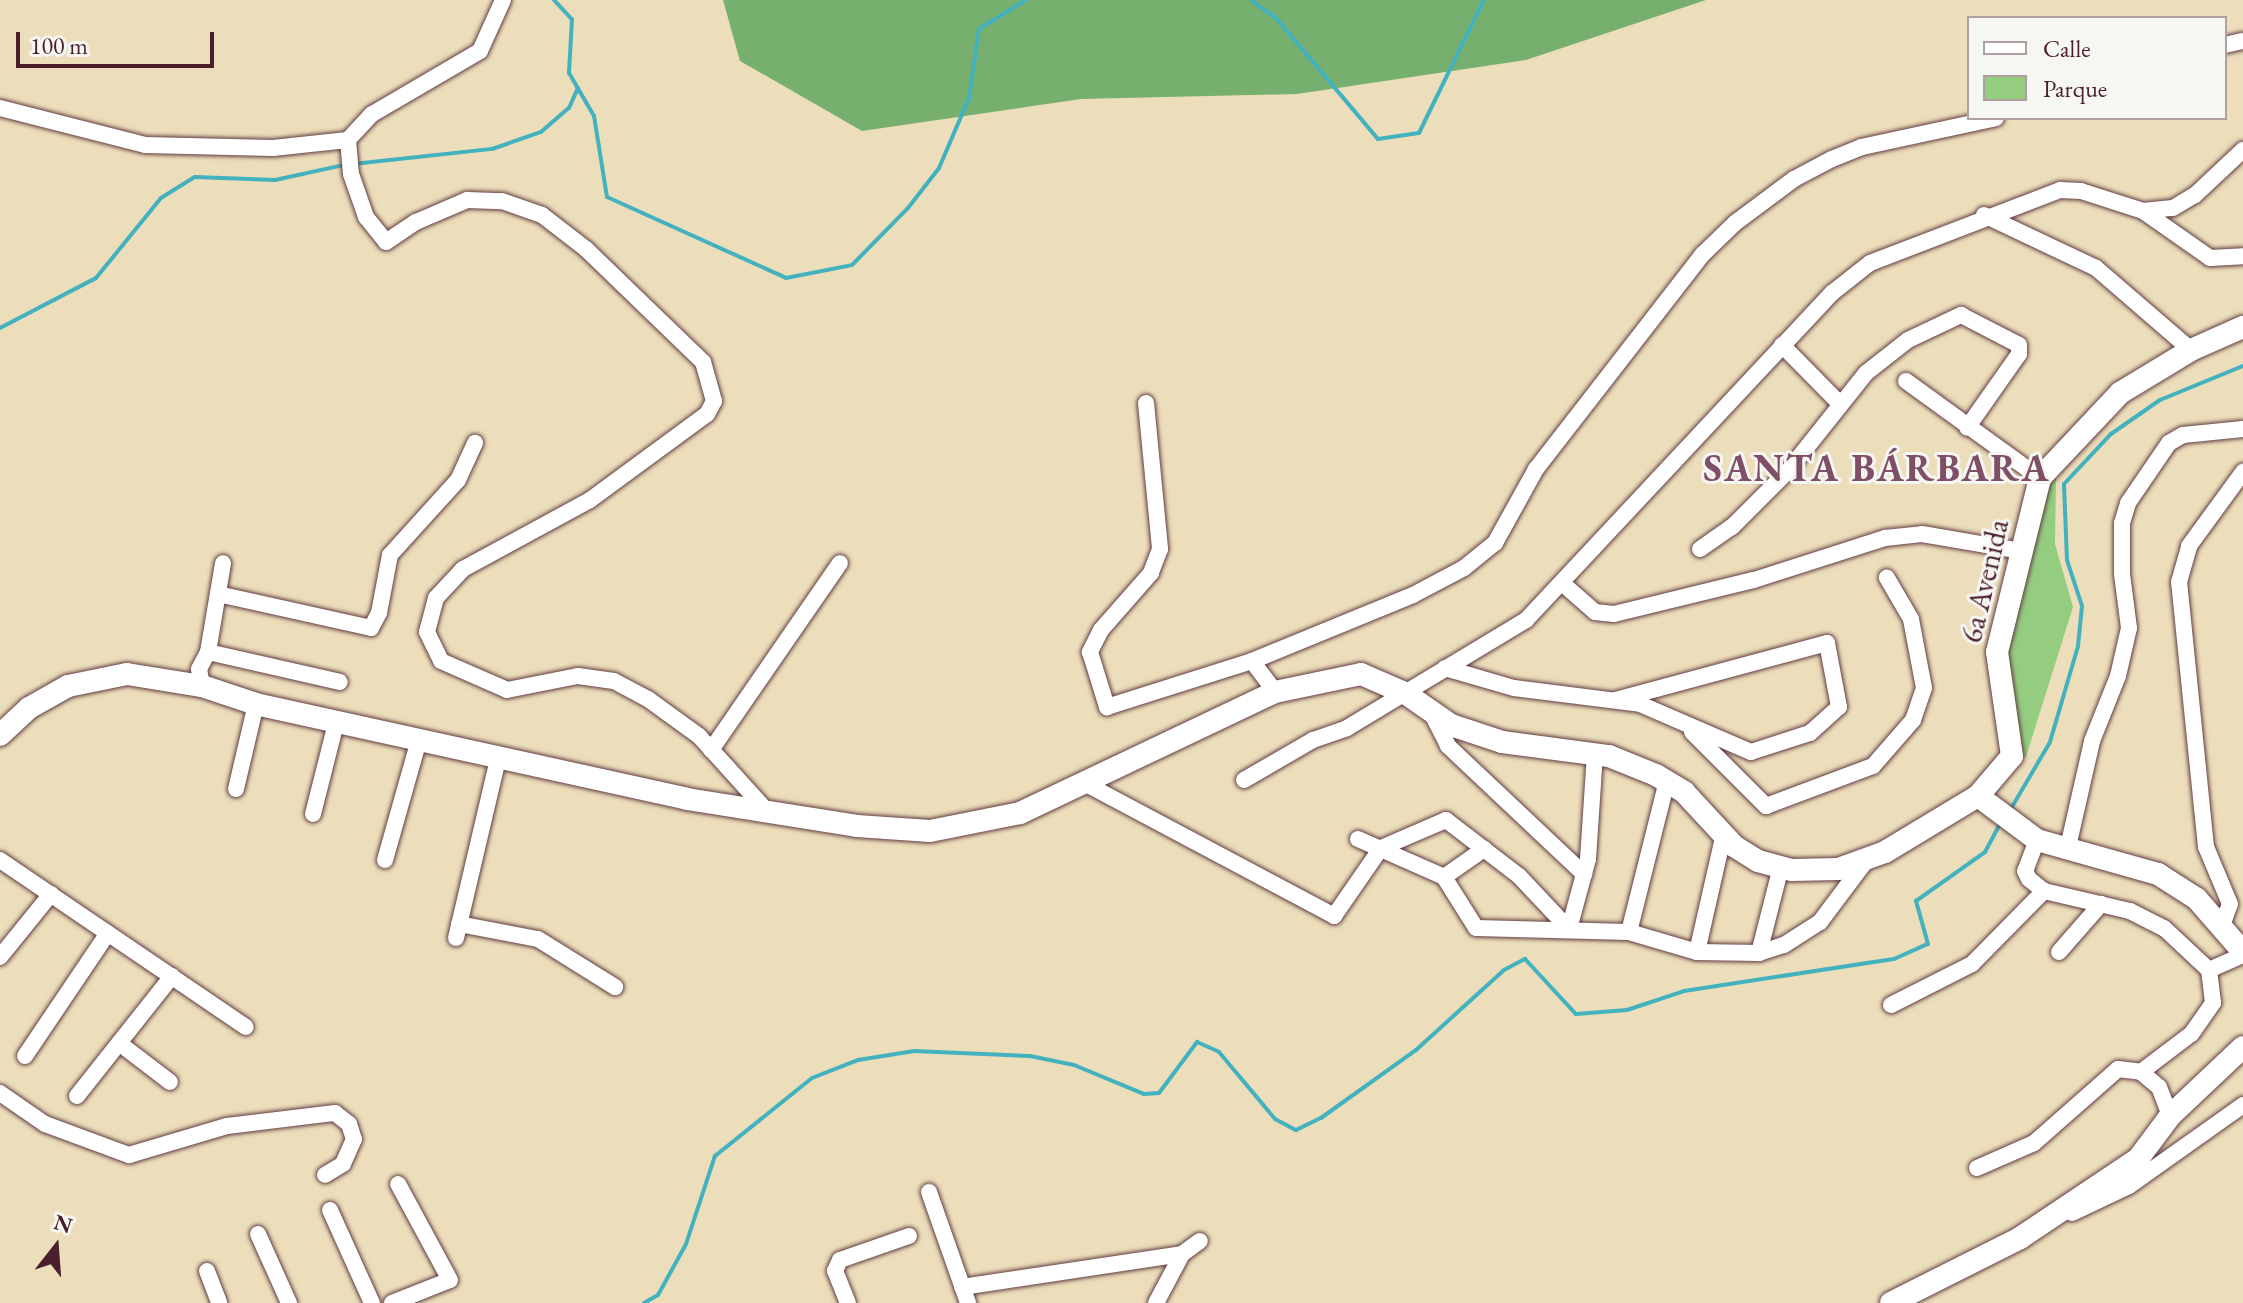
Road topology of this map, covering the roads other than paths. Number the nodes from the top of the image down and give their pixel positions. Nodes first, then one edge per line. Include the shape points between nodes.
1 (503, 0) edge
2 (0, 108) edge
3 (1987, 120) edge
4 (349, 148) junction
5 (2243, 150) edge
6 (2143, 211) junction
7 (1984, 215) junction
8 (2243, 256) edge
9 (2243, 327) edge
10 (1782, 345) junction
11 (2191, 350) junction
12 (1906, 381) dead end
13 (1146, 403) dead end
14 (1839, 403) junction
15 (1967, 428) junction
16 (2243, 429) edge
17 (475, 443) dead end
18 (2243, 472) edge
19 (2040, 478) junction
20 (1700, 549) dead end
21 (2021, 551) junction
22 (223, 563) dead end
23 (840, 563) dead end
24 (1887, 578) dead end
25 (1562, 583) junction
26 (218, 594) junction
27 (208, 652) junction
28 (1252, 661) junction
29 (1445, 668) junction
30 (340, 682) dead end
31 (202, 686) junction
32 (1275, 692) junction
33 (1405, 693) junction
34 (1616, 700) junction
35 (256, 704) junction
36 (1431, 711) junction
37 (1682, 722) junction
38 (336, 723) junction
39 (0, 735) edge
40 (419, 740) junction
41 (711, 750) junction
42 (1595, 754) junction
43 (498, 759) junction
44 (1244, 780) dead end
45 (1667, 781) junction
46 (1088, 785) junction
47 (236, 789) dead end
48 (1982, 800) junction
49 (764, 808) junction
50 (313, 814) dead end
51 (1724, 833) junction
52 (2030, 836) junction
53 (1358, 839) dead end
54 (2068, 847) junction
55 (1381, 848) junction
56 (1484, 849) junction
57 (1868, 858) junction
58 (0, 860) edge
59 (385, 860) dead end
60 (1781, 867) junction
61 (1584, 874) junction
62 (1444, 877) junction
63 (2044, 891) junction
64 (51, 894) junction
65 (2101, 904) junction
66 (2223, 923) junction
67 (1569, 929) junction
68 (1629, 932) junction
69 (108, 933) junction
70 (1697, 952) junction
71 (2059, 952) dead end
72 (1759, 953) junction
73 (2243, 953) edge
74 (0, 957) edge
75 (2209, 970) junction
76 (172, 976) junction
77 (615, 987) dead end
78 (1891, 1005) dead end
79 (246, 1027) dead end
80 (119, 1043) junction
81 (2243, 1047) edge
82 (25, 1056) dead end
83 (2141, 1072) junction
84 (170, 1082) dead end
85 (0, 1093) edge
86 (77, 1096) dead end
87 (2243, 1105) edge
88 (2170, 1116) junction
89 (1977, 1168) dead end
90 (325, 1175) dead end
91 (398, 1184) dead end
92 (929, 1192) dead end
93 (330, 1210) dead end
94 (258, 1234) dead end
95 (909, 1236) dead end
96 (2020, 1238) junction
97 (1200, 1241) dead end
98 (1182, 1254) junction
99 (207, 1271) dead end
100 (965, 1295) edge
101 (219, 1303) edge
102 (289, 1303) edge
103 (372, 1303) edge
104 (392, 1303) edge
105 (848, 1303) edge
106 (1156, 1303) edge
107 (1891, 1303) edge

1 - 4 street via 480,51 372,114
2 - 4 street via 145,145
3 - 28 street via 1862,147 1794,179 1761,203 1702,255 1660,308 1536,469 1495,543 1464,568 1413,595
4 - 41 street via 351,174 366,217 386,242 467,200 502,201 542,215 586,249 703,362 714,401 707,414 590,500 463,569 436,598 427,632 441,661 507,690 578,676 614,681 648,699
5 - 6 street via 2195,195 2173,208
6 - 7 street via 2081,191 2060,190
6 - 8 street via 2210,258
7 - 10 street via 1870,263
7 - 11 street via 2096,268
9 - 11 street, 6a Avenida
10 - 14 street
10 - 25 street
11 - 19 street, 6a Avenida via 2120,393
12 - 15 street
13 - 28 street via 1160,549 1151,573 1101,630 1090,652 1107,707
14 - 15 street via 1885,356 1961,315 2019,345 2019,354
14 - 20 street via 1761,499
15 - 19 street
16 - 54 street via 2183,435 2169,443 2128,503 2122,523 2122,574 2129,628 2118,676 2092,741
17 - 26 street via 458,480 390,555 371,628
18 - 66 street via 2189,546 2179,582 2206,847 2230,904
19 - 21 street, 6a Avenida
21 - 25 street via 1922,534 1885,538 1754,580 1614,614 1595,612
21 - 48 street, 6a Avenida via 1996,661 2014,747
22 - 26 street
23 - 41 street
24 - 37 street via 1911,619 1924,688 1913,720 1873,766 1766,806
25 - 29 street via 1526,620
26 - 27 street
27 - 30 street
27 - 31 street via 199,669
28 - 32 street
29 - 33 street
29 - 34 street via 1514,688
31 - 35 street
31 - 39 street via 127,674 68,686 29,708
32 - 33 street via 1361,674
32 - 46 street
33 - 36 street
33 - 44 street
34 - 37 street
34 - 37 street via 1827,643 1838,713 1810,733 1751,752
35 - 38 street
35 - 47 street
36 - 42 street via 1451,725 1502,742
36 - 61 street via 1448,746
38 - 40 street
38 - 50 street
40 - 43 street
40 - 59 street
41 - 49 street
42 - 45 street
42 - 61 street via 1595,805
43 - 49 street via 687,799
43 - 77 street via 458,931 538,939
45 - 51 street
45 - 68 street
46 - 49 street via 1020,813 930,831 857,826
46 - 55 street via 1334,916
48 - 52 street
48 - 57 street
51 - 60 street via 1758,861
51 - 70 street
52 - 54 street
52 - 63 street via 2026,876
53 - 55 street
54 - 66 street via 2158,874
55 - 56 street via 1446,820
55 - 62 street
56 - 62 street
56 - 67 street via 1519,876
57 - 60 street via 1838,869
57 - 72 street via 1820,922 1784,945
58 - 64 street
60 - 72 street
61 - 67 street
62 - 67 street via 1476,928
63 - 65 street
63 - 78 street via 1972,964
64 - 69 street
64 - 74 street
65 - 71 street
65 - 75 street via 2164,928
66 - 73 street
67 - 68 street
68 - 70 street
69 - 76 street
69 - 82 street
70 - 72 street
73 - 75 street
75 - 83 street via 2213,1003 2191,1034
76 - 79 street
76 - 80 street
80 - 84 street
80 - 86 street
81 - 88 street
83 - 88 street via 2159,1087
83 - 89 street via 2118,1069 2034,1143
85 - 90 street via 45,1124 129,1155 227,1126 335,1113 349,1124 354,1139 343,1164
87 - 96 street via 2129,1186
88 - 96 street via 2138,1159
91 - 104 street via 450,1280
92 - 100 street
93 - 103 street
94 - 102 street
95 - 105 street via 840,1260 835,1271
96 - 107 street
97 - 98 street
98 - 100 street
98 - 106 street
99 - 101 street

